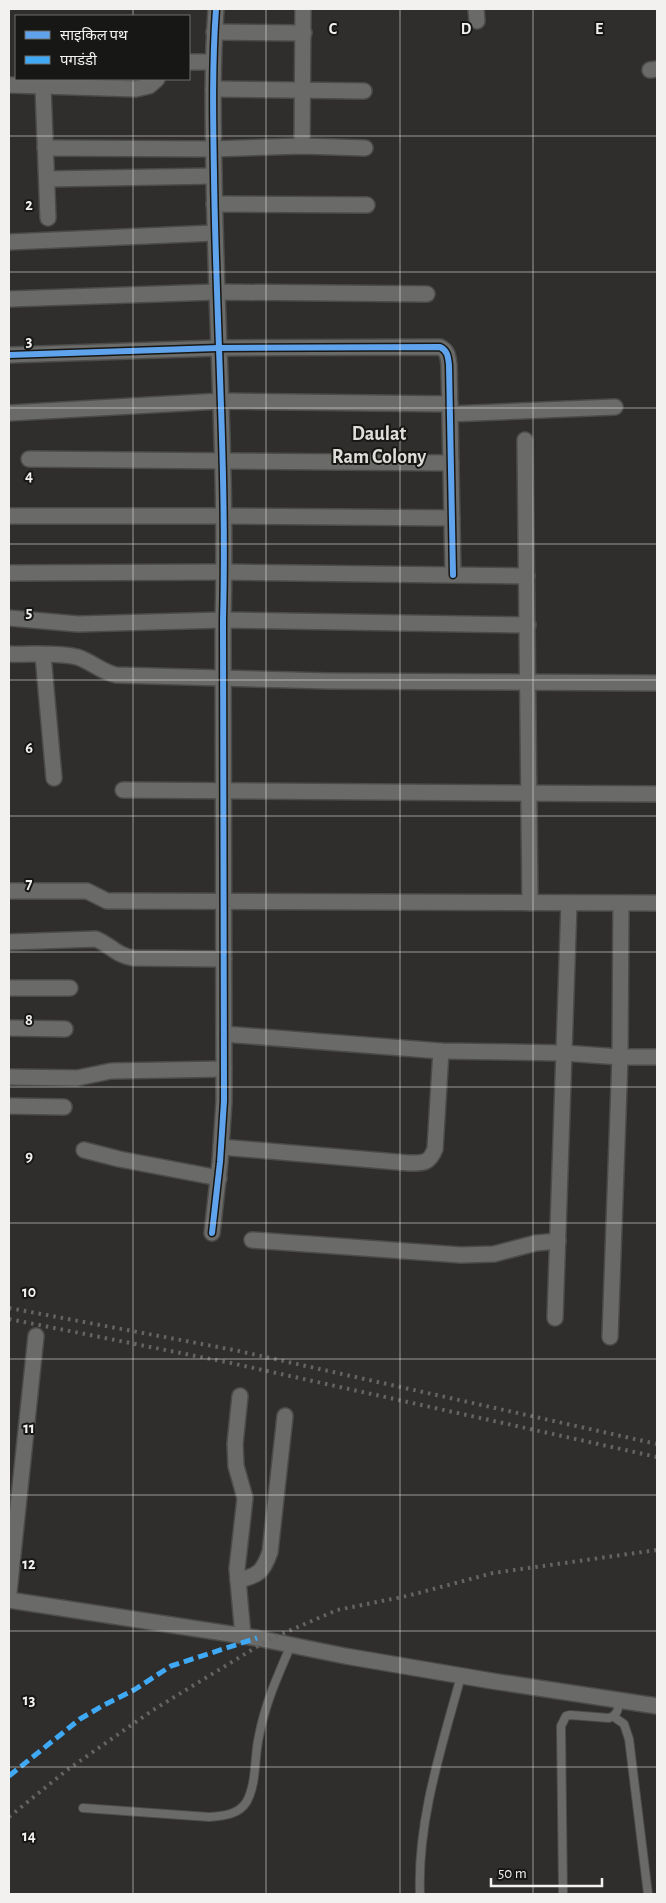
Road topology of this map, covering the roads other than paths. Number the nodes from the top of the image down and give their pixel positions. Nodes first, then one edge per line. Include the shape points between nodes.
1 (216, 9) edge
2 (303, 9) edge
3 (214, 32) junction
4 (304, 33) junction
5 (190, 62) edge
6 (212, 62) junction
7 (156, 80) edge
8 (9, 85) edge
9 (43, 87) junction
10 (213, 88) junction
11 (303, 90) junction
12 (364, 91) dead end
13 (302, 146) junction
14 (45, 148) junction
15 (365, 148) dead end
16 (213, 149) junction
17 (214, 176) junction
18 (47, 178) junction
19 (214, 204) junction
20 (367, 205) dead end
21 (48, 218) dead end
22 (214, 233) junction
23 (9, 242) edge
24 (216, 292) junction
25 (427, 294) dead end
26 (9, 299) edge
27 (218, 348) junction
28 (9, 356) edge
29 (221, 401) junction
30 (615, 408) dead end
31 (450, 409) junction
32 (9, 413) edge
33 (525, 440) dead end
34 (29, 459) dead end
35 (221, 461) junction
36 (451, 463) junction
37 (9, 516) edge
38 (223, 516) junction
39 (452, 518) junction
40 (224, 572) junction
41 (9, 573) edge
42 (454, 575) junction
43 (527, 576) junction
44 (9, 618) edge
45 (223, 620) junction
46 (528, 624) junction
47 (9, 654) edge
48 (43, 655) junction
49 (223, 678) junction
50 (529, 682) junction
51 (657, 683) edge
52 (54, 778) dead end
53 (123, 790) dead end
54 (223, 790) junction
55 (530, 793) junction
56 (657, 794) edge
57 (9, 891) edge
58 (224, 902) junction
59 (530, 903) junction
60 (570, 903) junction
61 (621, 903) junction
62 (657, 903) edge
63 (9, 942) edge
64 (224, 959) junction
65 (9, 988) edge
66 (70, 988) dead end
67 (9, 1028) edge
68 (64, 1029) dead end
69 (224, 1034) junction
70 (441, 1052) junction
71 (564, 1053) junction
72 (620, 1057) junction
73 (657, 1057) edge
74 (224, 1069) junction
75 (9, 1078) edge
76 (9, 1106) edge
77 (64, 1107) dead end
78 (221, 1147) junction
79 (84, 1150) dead end
80 (219, 1178) junction
81 (212, 1232) dead end
82 (252, 1240) dead end
83 (558, 1240) junction
84 (555, 1318) dead end
85 (36, 1336) dead end
86 (610, 1337) dead end
87 (240, 1396) dead end
88 (285, 1416) dead end
89 (238, 1580) junction
90 (9, 1592) edge
91 (9, 1600) edge
92 (243, 1636) junction
93 (291, 1645) junction
94 (461, 1676) junction
95 (619, 1701) junction
96 (657, 1706) edge
97 (614, 1717) junction
98 (83, 1808) dead end
99 (420, 1894) edge
100 (563, 1894) edge
101 (648, 1894) edge

1 - 3 street
2 - 4 street
3 - 4 street
3 - 6 street
4 - 11 street
5 - 6 street
6 - 10 street
7 - 9 street via 149,86 136,88
8 - 9 street
9 - 14 street
10 - 11 street
10 - 16 street
11 - 12 street
11 - 13 street
13 - 15 street
13 - 16 street
14 - 16 street
14 - 18 street
16 - 17 street
17 - 18 street
17 - 19 street
18 - 21 street
19 - 20 street
19 - 22 street
22 - 23 street
22 - 24 street
24 - 25 street
24 - 26 street
24 - 27 street
27 - 28 street
27 - 29 street
27 - 31 street via 440,347 448,355
29 - 31 street
29 - 32 street
29 - 35 street
30 - 31 street
31 - 36 street
33 - 43 street
34 - 35 street
35 - 36 street
35 - 38 street
36 - 39 street
37 - 38 street
38 - 39 street
38 - 40 street
39 - 42 street
40 - 41 street
40 - 42 street
40 - 45 street
42 - 43 street
43 - 46 street
44 - 45 street via 78,624
45 - 46 street
45 - 49 street
46 - 50 street
47 - 48 street
48 - 49 street via 79,658 99,670 116,675
48 - 52 street
49 - 50 street
49 - 54 street
50 - 51 street
50 - 55 street
53 - 54 street
54 - 55 street
54 - 58 street
55 - 56 street
55 - 59 street
57 - 58 street via 87,891 118,902
58 - 59 street
58 - 64 street
59 - 60 street
60 - 61 street
60 - 71 street
61 - 62 street
61 - 72 street
63 - 64 street via 96,939 121,955 133,958
64 - 69 street
65 - 66 street
67 - 68 street
69 - 70 street
69 - 74 street
70 - 71 street
70 - 78 street via 435,1149 432,1158 424,1163
71 - 72 street
71 - 83 street
72 - 73 street
72 - 86 street
74 - 75 street via 111,1071 76,1078
74 - 78 street
76 - 77 street
78 - 80 street
79 - 80 street
80 - 81 street
82 - 83 street via 461,1255 494,1254
83 - 84 street
85 - 90 street
87 - 89 street via 235,1454 245,1498
88 - 89 street via 270,1552 262,1571
89 - 92 street
91 - 92 street
92 - 93 street
93 - 94 street
93 - 98 lane via 267,1704 258,1737 252,1787 246,1802 237,1811 227,1816 209,1817
94 - 95 street
94 - 99 lane via 432,1788 422,1845
95 - 96 street
95 - 97 lane
97 - 100 lane via 570,1715 560,1726
97 - 101 lane via 624,1724 629,1739

